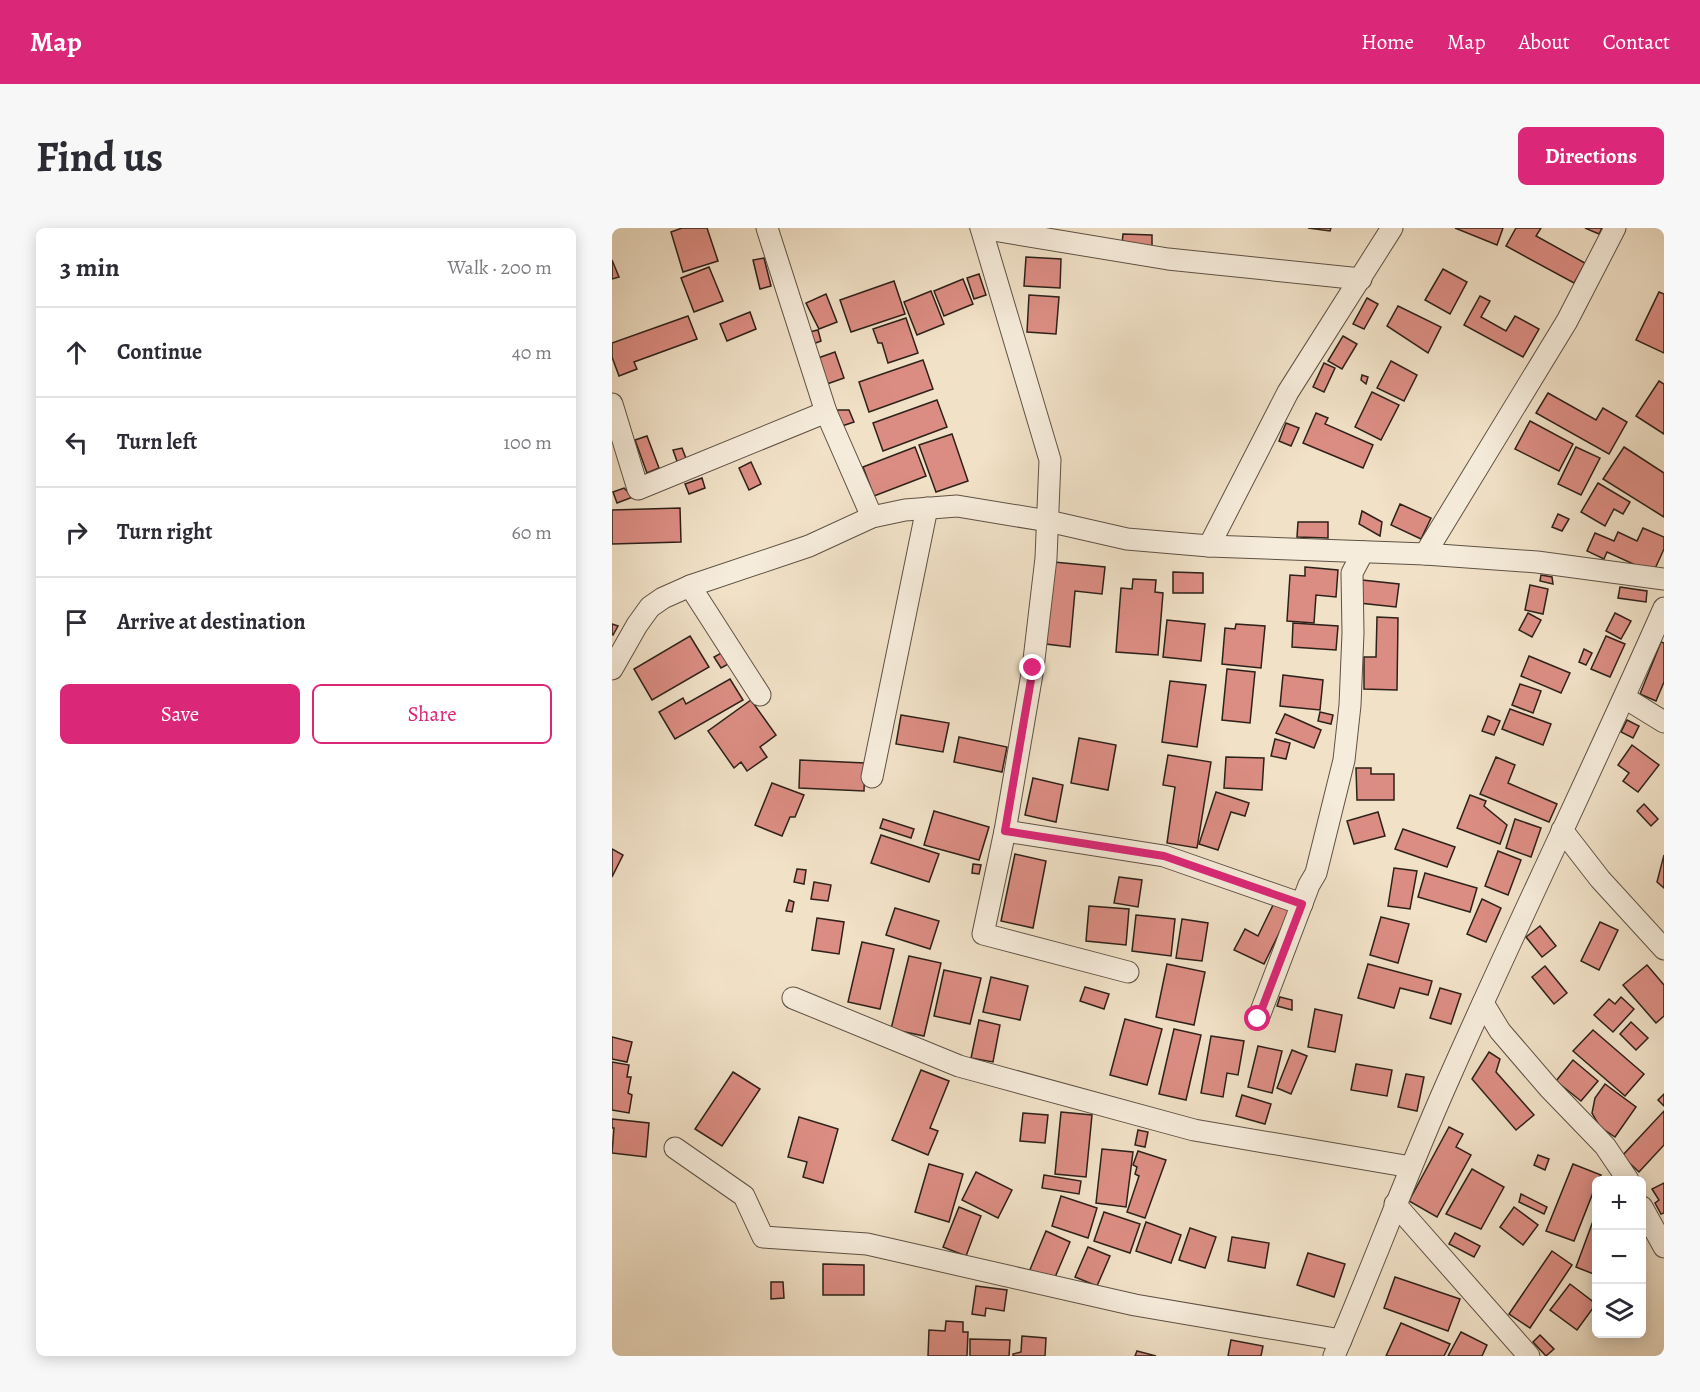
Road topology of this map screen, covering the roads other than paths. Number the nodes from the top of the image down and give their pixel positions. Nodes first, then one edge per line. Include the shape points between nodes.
1 (767, 228) edge
2 (981, 228) edge
3 (1392, 228) edge
4 (1615, 228) edge
5 (1361, 279) junction
6 (612, 404) edge
7 (826, 412) junction
8 (927, 508) junction
9 (873, 517) junction
10 (1048, 521) junction
11 (1209, 546) junction
12 (1340, 552) junction
13 (1363, 552) junction
14 (1425, 554) junction
15 (1352, 573) junction
16 (1664, 579) edge
17 (690, 586) junction
18 (1664, 608) edge
19 (612, 669) edge
20 (760, 695) dead end
21 (1625, 698) junction
22 (1664, 723) edge
23 (873, 777) dead end
24 (1562, 830) junction
25 (1005, 831) junction
26 (1302, 904) junction
27 (1664, 950) edge
28 (1128, 972) dead end
29 (793, 998) dead end
30 (1483, 1003) junction
31 (1258, 1019) dead end
32 (675, 1148) dead end
33 (1411, 1167) junction
34 (1625, 1176) edge
35 (1395, 1204) junction
36 (1646, 1216) edge
37 (1664, 1248) edge
38 (1338, 1348) edge
39 (1529, 1356) edge

1 - 7 street
2 - 5 street via 1168,259
2 - 10 street via 1050,459
3 - 5 street
4 - 14 street via 1568,321
5 - 11 street via 1288,392
6 - 7 street via 638,489
7 - 9 street
8 - 9 street
8 - 10 street via 957,506
8 - 23 street
9 - 17 street via 809,546
10 - 11 street via 1127,539
10 - 25 street via 1033,668
11 - 12 street
12 - 13 street
12 - 15 street
13 - 14 street
13 - 15 street
14 - 16 street via 1537,562
15 - 26 street via 1350,705 1344,760 1316,873
17 - 19 street via 650,607
17 - 20 street
18 - 21 street
21 - 22 street
21 - 24 street
24 - 27 street
24 - 30 street
25 - 26 street via 1164,856
25 - 28 street via 983,934
26 - 31 street
29 - 33 street via 959,1066 1194,1130
30 - 33 street
30 - 34 street via 1500,1031 1605,1146
32 - 38 street via 744,1196 763,1237 867,1244
33 - 35 street
35 - 38 street
35 - 39 street
36 - 37 street

